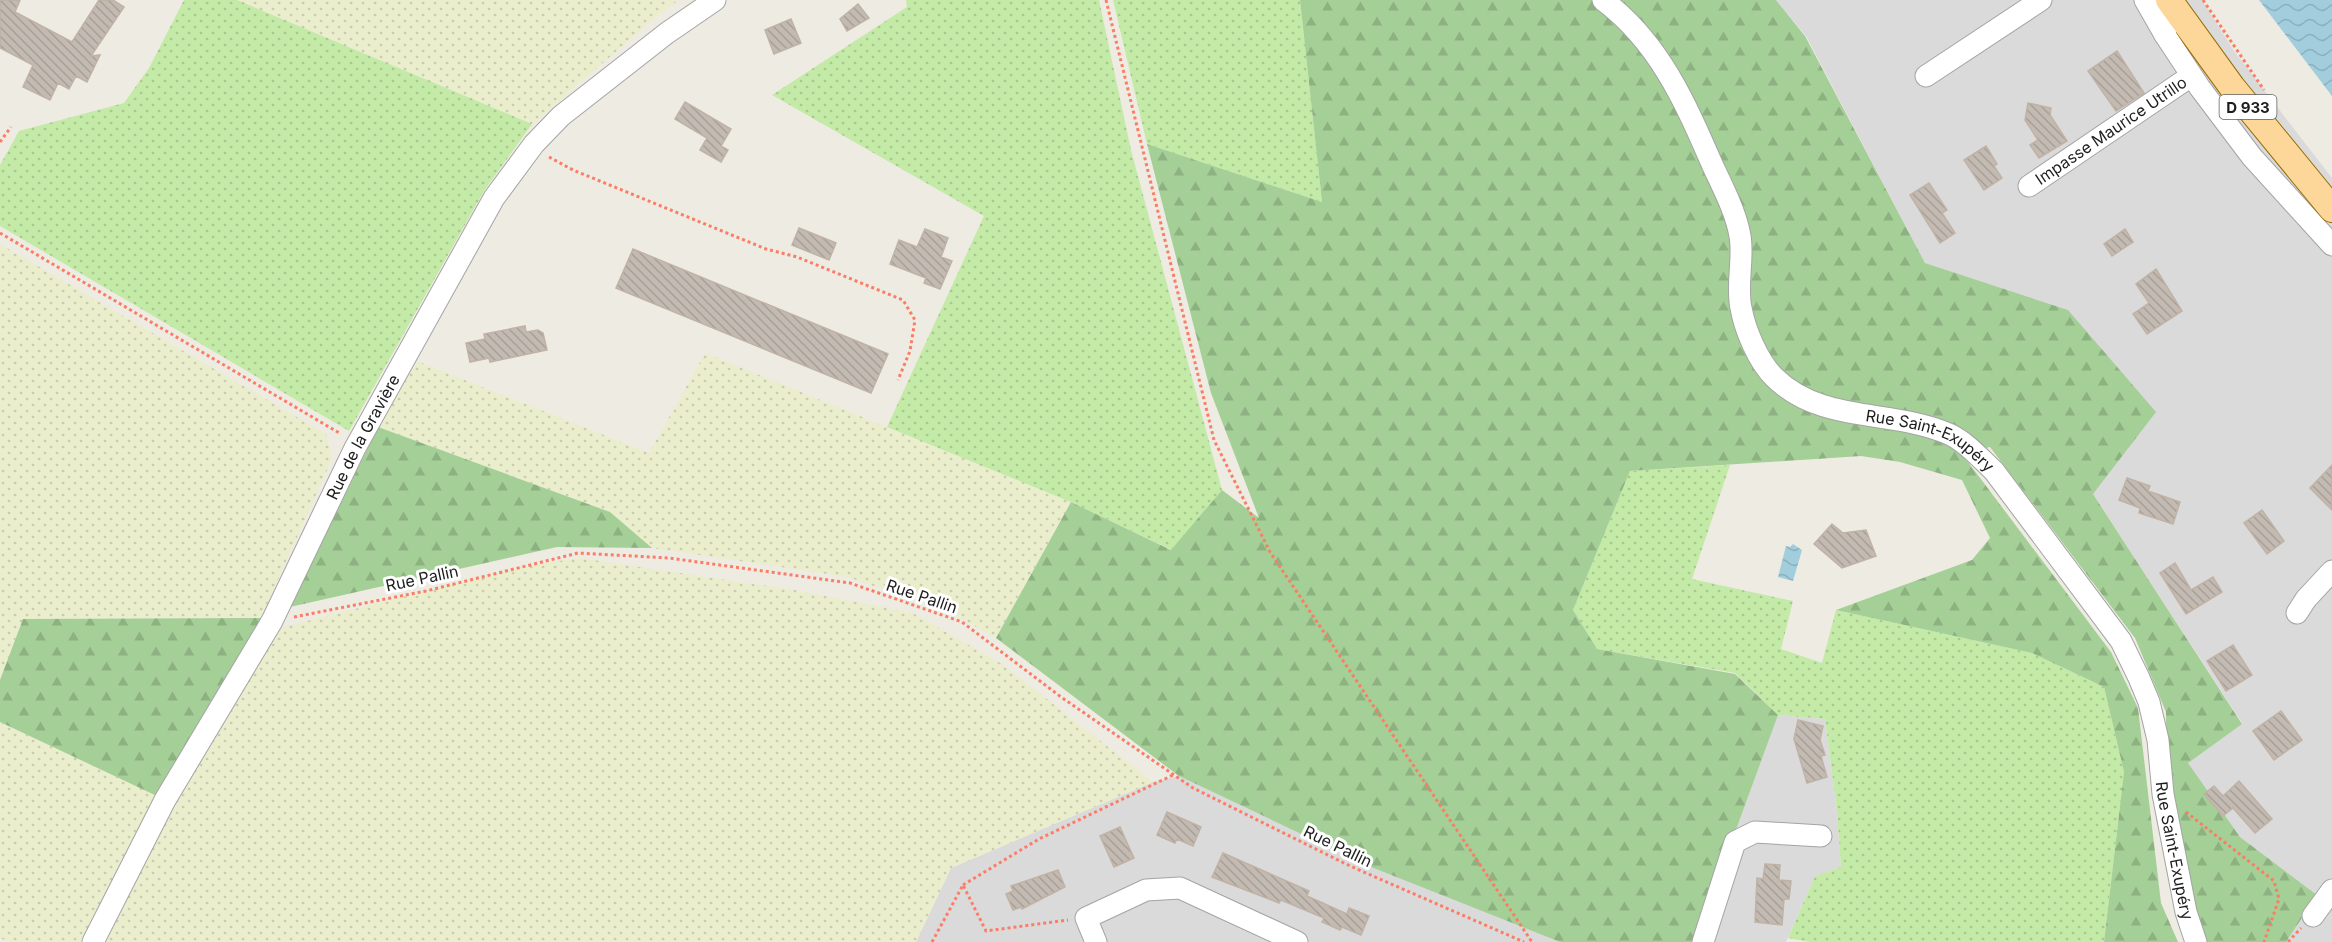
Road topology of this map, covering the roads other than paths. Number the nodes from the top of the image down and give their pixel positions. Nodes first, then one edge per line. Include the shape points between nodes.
1 (715, 0) edge
2 (1603, 0) edge
3 (2041, 0) edge
4 (2145, 0) edge
5 (2170, 1) edge
6 (2165, 35) junction
7 (1926, 76) dead end
8 (2192, 76) junction
9 (2029, 186) dead end
10 (2332, 209) edge
11 (2332, 245) edge
12 (2332, 571) edge
13 (2297, 613) dead end
14 (1821, 836) dead end
15 (2332, 890) edge
16 (2313, 916) dead end
17 (93, 942) edge
18 (1096, 942) edge
19 (1297, 942) edge
20 (1703, 942) edge
21 (2196, 942) edge

1 - 17 street, Rue de la Gravière via 561,116 534,144 494,198 355,448 272,621 165,800
2 - 21 street, Rue Saint-Exupéry via 1641,33 1679,90 1726,194 1740,236 1740,308 1759,357 1774,377 1800,397 1826,407 1915,424 1949,434 1969,448 1994,471 2121,641 2149,702 2186,912
3 - 7 street
4 - 6 street
5 - 6 street
5 - 10 main road, D 933 via 2232,87
6 - 8 street
8 - 9 street, Impasse Maurice Utrillo
8 - 11 street via 2252,157
12 - 13 street
14 - 20 street via 1755,832 1735,842
15 - 16 street
18 - 19 street via 1086,918 1146,890 1180,888

